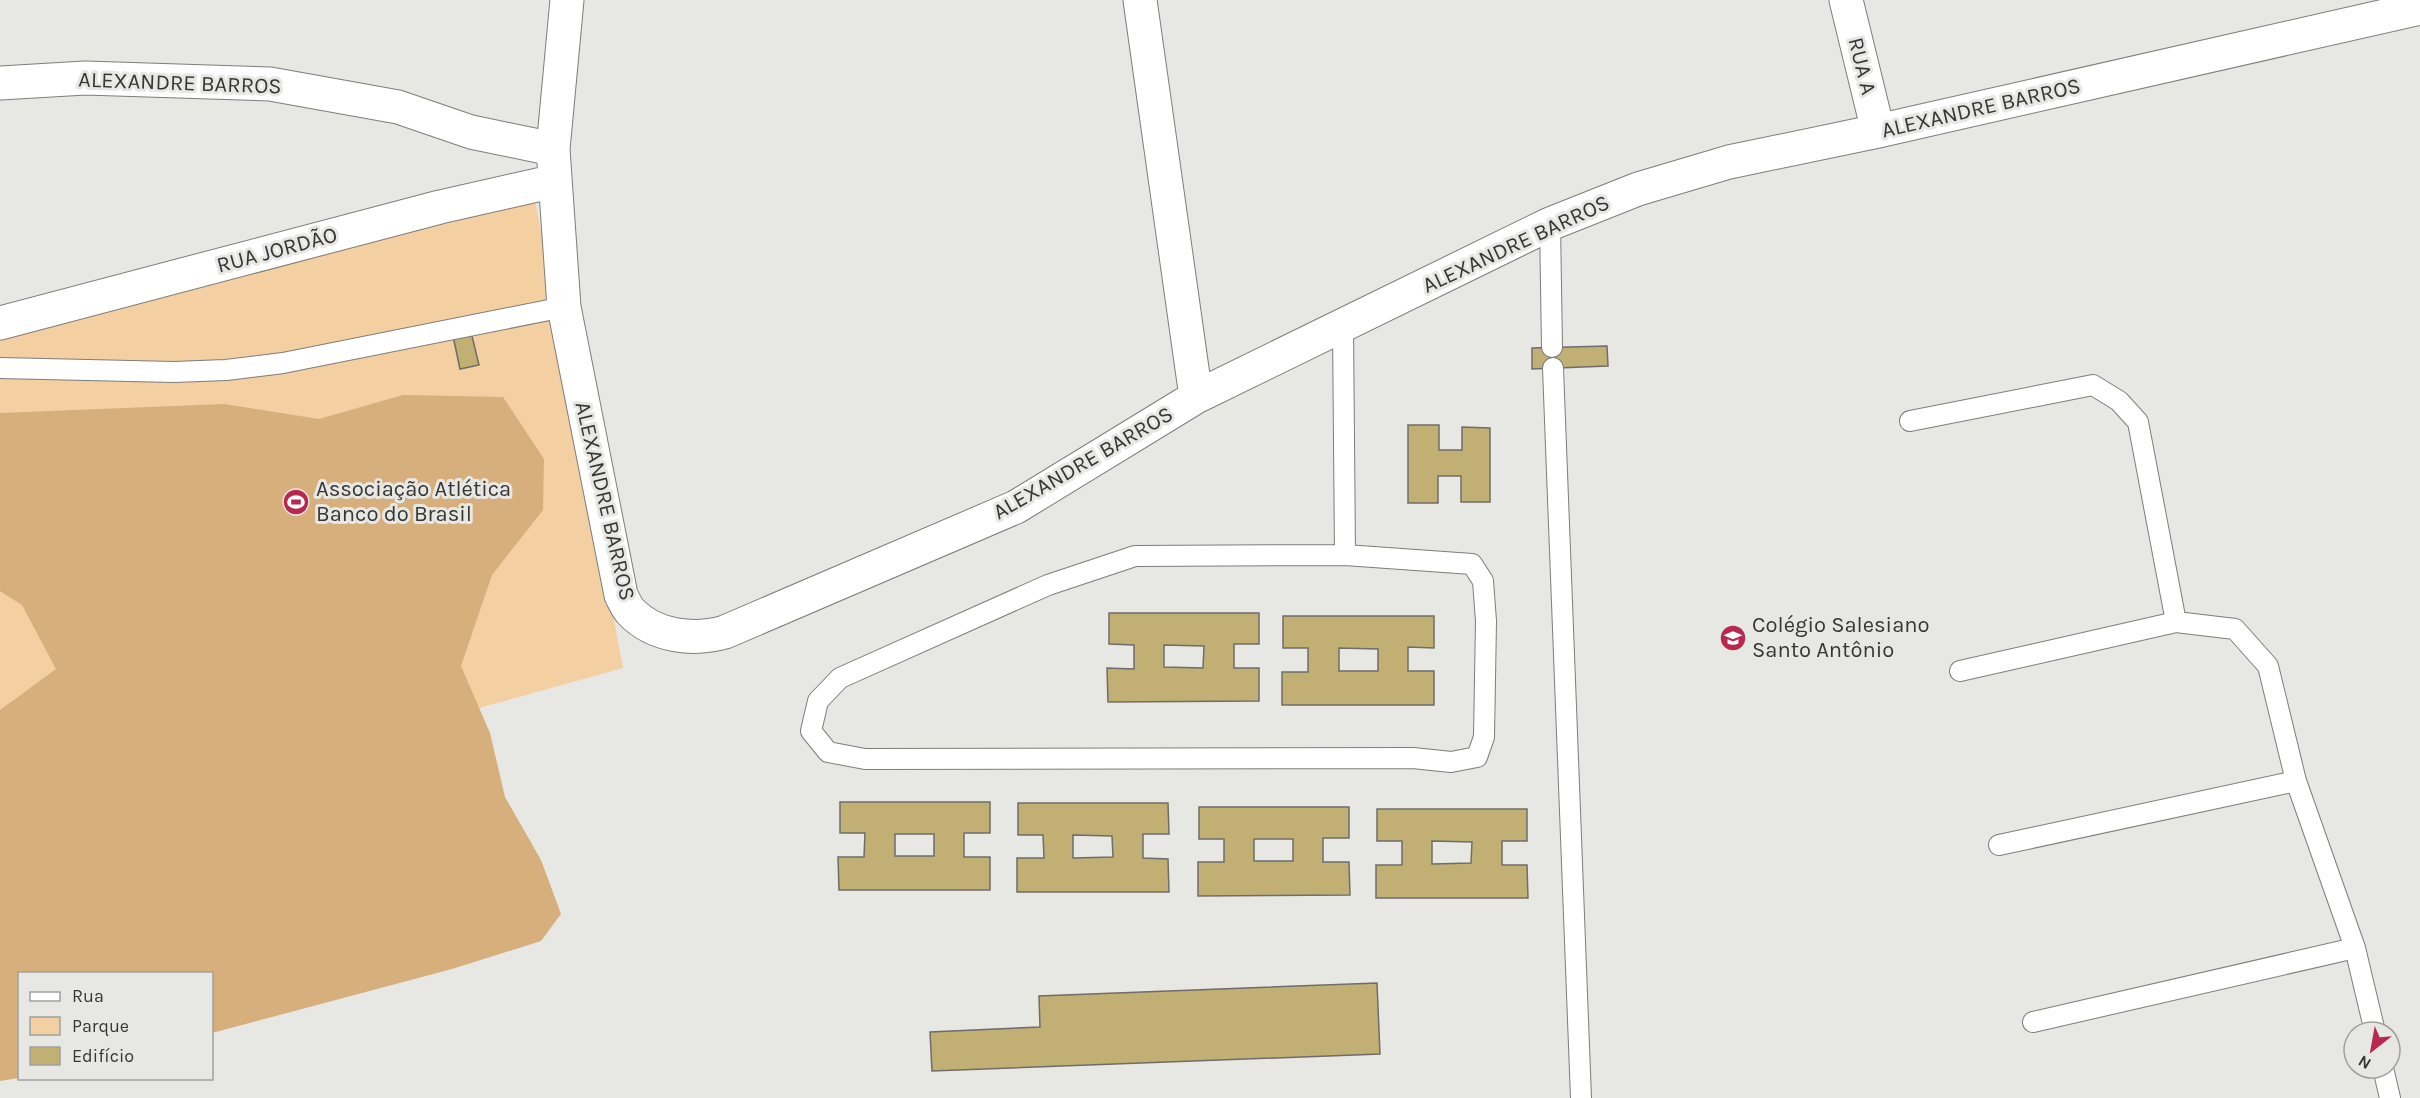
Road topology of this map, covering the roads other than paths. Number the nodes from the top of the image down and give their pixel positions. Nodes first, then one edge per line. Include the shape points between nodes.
1 (567, 0) edge
2 (1140, 0) edge
3 (1846, 0) edge
4 (2420, 8) edge
5 (0, 83) edge
6 (1878, 131) junction
7 (553, 148) junction
8 (555, 181) junction
9 (1550, 224) junction
10 (564, 307) junction
11 (0, 323) edge
12 (1343, 327) junction
13 (1552, 347) dead end
14 (0, 368) edge
15 (1553, 368) dead end
16 (1196, 397) junction
17 (1910, 421) dead end
18 (1344, 555) junction
19 (2176, 622) junction
20 (1960, 671) dead end
21 (2296, 781) junction
22 (1999, 845) dead end
23 (2355, 948) junction
24 (2372, 1020) edge
25 (2033, 1022) dead end
26 (2386, 1080) edge
27 (1581, 1098) edge
28 (2390, 1098) edge

1 - 7 street
2 - 16 street
3 - 6 street, RUA A
4 - 6 street, ALEXANDRE BARROS
5 - 7 street, ALEXANDRE BARROS via 85,78 270,84 398,107 471,132
6 - 9 street, ALEXANDRE BARROS via 1729,162 1638,189
7 - 8 street, ALEXANDRE BARROS
8 - 10 street, ALEXANDRE BARROS
8 - 11 street, RUA JORDÃO via 440,207
9 - 12 street, ALEXANDRE BARROS
9 - 13 lane
10 - 14 lane via 283,363 238,368 174,372
10 - 16 street, ALEXANDRE BARROS via 621,596 630,611 646,623 689,637 725,632 1016,507
12 - 16 street, ALEXANDRE BARROS
12 - 18 lane
15 - 27 lane
17 - 19 lane via 2093,385 2119,401 2138,422
18 - 18 lane via 1136,556 1114,563 1048,585 840,678 819,701 811,731 828,752 866,759 1413,758 1450,762 1477,757 1484,737 1486,621 1483,581 1472,564
19 - 20 lane
19 - 21 lane via 2235,628 2268,666
21 - 22 lane
21 - 23 lane
23 - 24 lane
23 - 25 lane
26 - 28 lane

